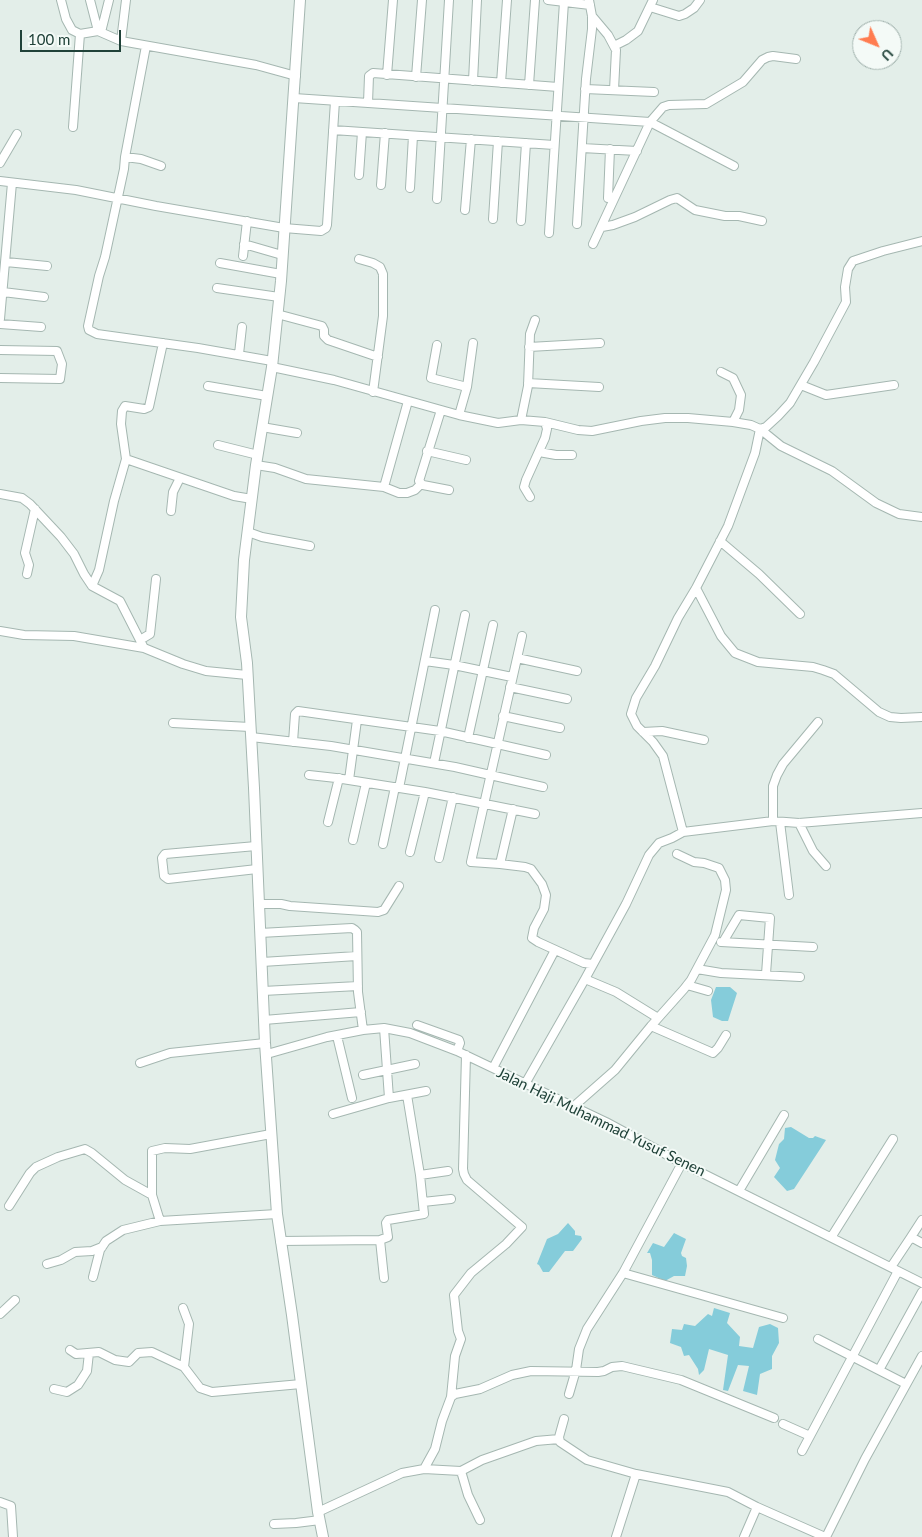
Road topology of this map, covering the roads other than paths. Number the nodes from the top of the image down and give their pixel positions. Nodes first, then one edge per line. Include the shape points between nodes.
1 (61, 0) edge
2 (90, 0) edge
3 (109, 0) edge
4 (126, 0) edge
5 (300, 0) edge
6 (393, 0) edge
7 (422, 0) edge
8 (449, 0) edge
9 (477, 0) edge
10 (507, 0) edge
11 (534, 0) edge
12 (548, 0) edge
13 (700, 0) edge
14 (564, 2) junction
15 (589, 2) edge
16 (652, 4) edge
17 (592, 16) junction
18 (99, 32) junction
19 (80, 34) junction
20 (121, 41) junction
21 (146, 46) junction
22 (614, 46) junction
23 (796, 59) dead end
24 (387, 75) junction
25 (296, 76) junction
26 (416, 77) junction
27 (445, 79) junction
28 (474, 81) junction
29 (501, 83) junction
30 (529, 85) junction
31 (558, 87) junction
32 (585, 89) junction
33 (614, 90) junction
34 (654, 92) dead end
35 (294, 98) junction
36 (335, 101) junction
37 (368, 103) junction
38 (443, 108) junction
39 (556, 117) junction
40 (584, 118) junction
41 (650, 122) junction
42 (73, 127) dead end
43 (333, 130) junction
44 (362, 132) junction
45 (385, 133) junction
46 (17, 134) dead end
47 (413, 136) junction
48 (441, 138) junction
49 (471, 139) junction
50 (498, 142) junction
51 (526, 143) junction
52 (554, 145) junction
53 (582, 148) junction
54 (610, 149) junction
55 (636, 151) junction
56 (125, 157) junction
57 (0, 162) edge
58 (160, 166) dead end
59 (734, 166) dead end
60 (359, 175) dead end
61 (0, 181) edge
62 (12, 183) junction
63 (382, 184) dead end
64 (410, 188) dead end
65 (608, 198) dead end
66 (117, 199) junction
67 (437, 199) dead end
68 (465, 210) dead end
69 (493, 219) dead end
70 (247, 221) junction
71 (521, 221) dead end
72 (762, 221) dead end
73 (577, 224) dead end
74 (602, 227) junction
75 (284, 228) junction
76 (549, 233) dead end
77 (922, 241) edge
78 (244, 244) junction
79 (593, 244) dead end
80 (282, 255) junction
81 (242, 256) dead end
82 (4, 257) edge
83 (359, 259) dead end
84 (220, 263) dead end
85 (47, 266) dead end
86 (282, 274) junction
87 (218, 288) dead end
88 (3, 292) junction
89 (44, 297) dead end
90 (279, 297) junction
91 (277, 314) junction
92 (0, 319) edge
93 (535, 320) dead end
94 (0, 324) edge
95 (42, 327) dead end
96 (242, 327) dead end
97 (473, 342) dead end
98 (163, 343) junction
99 (600, 343) dead end
100 (437, 345) dead end
101 (529, 347) junction
102 (0, 350) edge
103 (239, 354) junction
104 (378, 358) junction
105 (272, 364) junction
106 (720, 372) dead end
107 (0, 378) edge
108 (528, 383) junction
109 (800, 385) junction
110 (894, 385) dead end
111 (208, 386) dead end
112 (467, 388) junction
113 (599, 388) dead end
114 (374, 392) junction
115 (267, 396) junction
116 (408, 402) junction
117 (441, 410) junction
118 (459, 416) junction
119 (521, 420) junction
120 (545, 422) junction
121 (733, 422) junction
122 (262, 427) junction
123 (760, 429) junction
124 (297, 433) dead end
125 (218, 445) dead end
126 (427, 451) junction
127 (539, 452) junction
128 (572, 455) dead end
129 (126, 459) junction
130 (257, 460) junction
131 (466, 460) dead end
132 (180, 478) junction
133 (421, 484) junction
134 (384, 487) junction
135 (448, 490) dead end
136 (0, 494) edge
137 (530, 497) dead end
138 (252, 499) junction
139 (36, 509) junction
140 (171, 510) dead end
141 (922, 517) edge
142 (248, 532) junction
143 (720, 541) junction
144 (310, 546) dead end
145 (27, 574) dead end
146 (156, 579) dead end
147 (92, 586) junction
148 (696, 588) junction
149 (435, 610) dead end
150 (800, 614) dead end
151 (465, 615) dead end
152 (493, 625) dead end
153 (0, 631) edge
154 (522, 636) dead end
155 (140, 640) junction
156 (144, 648) junction
157 (517, 658) junction
158 (425, 661) junction
159 (454, 665) junction
160 (483, 670) junction
161 (577, 671) dead end
162 (247, 675) junction
163 (512, 677) junction
164 (510, 687) junction
165 (567, 699) dead end
166 (503, 716) junction
167 (922, 717) edge
168 (356, 720) junction
169 (818, 722) dead end
170 (173, 723) dead end
171 (410, 726) junction
172 (560, 728) dead end
173 (251, 732) junction
174 (440, 732) junction
175 (643, 732) junction
176 (468, 738) junction
177 (704, 740) dead end
178 (293, 742) junction
179 (497, 745) junction
180 (353, 750) junction
181 (546, 755) dead end
182 (405, 759) junction
183 (434, 763) junction
184 (309, 775) dead end
185 (490, 775) junction
186 (339, 778) junction
187 (349, 780) junction
188 (366, 783) junction
189 (544, 787) dead end
190 (397, 788) junction
191 (425, 792) junction
192 (453, 797) junction
193 (483, 803) junction
194 (513, 809) junction
195 (922, 812) edge
196 (535, 814) dead end
197 (328, 822) dead end
198 (777, 822) junction
199 (799, 823) junction
200 (683, 832) junction
201 (353, 840) dead end
202 (383, 844) dead end
203 (256, 846) junction
204 (410, 852) dead end
205 (677, 854) dead end
206 (439, 858) dead end
207 (500, 864) junction
208 (826, 866) dead end
209 (257, 870) junction
210 (399, 886) dead end
211 (789, 894) dead end
212 (258, 904) junction
213 (260, 933) junction
214 (712, 941) junction
215 (724, 942) junction
216 (768, 944) junction
217 (813, 947) dead end
218 (554, 950) junction
219 (356, 956) junction
220 (262, 962) junction
221 (593, 964) junction
222 (697, 969) junction
223 (766, 974) junction
224 (800, 976) dead end
225 (585, 979) junction
226 (687, 985) junction
227 (358, 986) junction
228 (263, 991) junction
229 (708, 991) dead end
230 (361, 1012) junction
231 (658, 1018) junction
232 (264, 1020) junction
233 (417, 1025) dead end
234 (651, 1026) junction
235 (384, 1028) junction
236 (363, 1030) junction
237 (726, 1035) dead end
238 (337, 1036) junction
239 (266, 1049) junction
240 (457, 1050) junction
241 (466, 1055) junction
242 (140, 1063) dead end
243 (415, 1064) dead end
244 (493, 1068) junction
245 (387, 1069) junction
246 (364, 1075) dead end
247 (525, 1084) junction
248 (426, 1091) dead end
249 (407, 1095) junction
250 (352, 1098) dead end
251 (389, 1098) junction
252 (574, 1107) junction
253 (333, 1114) dead end
254 (784, 1115) dead end
255 (271, 1134) junction
256 (893, 1139) dead end
257 (682, 1163) junction
258 (448, 1171) dead end
259 (420, 1175) junction
260 (739, 1191) junction
261 (152, 1195) junction
262 (451, 1200) dead end
263 (423, 1202) junction
264 (9, 1206) dead end
265 (277, 1214) junction
266 (922, 1220) edge
267 (160, 1221) junction
268 (832, 1236) junction
269 (911, 1238) junction
270 (380, 1240) junction
271 (280, 1241) junction
272 (922, 1243) edge
273 (102, 1247) junction
274 (47, 1264) dead end
275 (895, 1269) junction
276 (623, 1273) junction
277 (93, 1277) dead end
278 (384, 1278) dead end
279 (922, 1283) edge
280 (922, 1292) edge
281 (15, 1300) dead end
282 (183, 1308) dead end
283 (0, 1314) edge
284 (783, 1318) dead end
285 (818, 1339) dead end
286 (70, 1350) dead end
287 (89, 1353) junction
288 (852, 1356) junction
289 (922, 1356) edge
290 (184, 1367) junction
291 (576, 1370) junction
292 (879, 1370) junction
293 (300, 1384) junction
294 (906, 1384) junction
295 (54, 1389) dead end
296 (569, 1394) dead end
297 (451, 1397) junction
298 (774, 1418) dead end
299 (564, 1419) dead end
300 (783, 1424) dead end
301 (810, 1436) junction
302 (559, 1439) junction
303 (802, 1451) dead end
304 (424, 1469) junction
305 (461, 1471) junction
306 (636, 1474) junction
307 (0, 1502) edge
308 (757, 1507) junction
309 (319, 1516) junction
310 (480, 1520) dead end
311 (274, 1524) dead end
312 (13, 1537) edge
313 (323, 1537) edge
314 (616, 1537) edge
315 (744, 1537) edge
316 (825, 1537) edge

1 - 19 street via 69,26
2 - 18 street
3 - 18 street
4 - 20 street
5 - 25 street
6 - 24 street
7 - 26 street
8 - 27 street
9 - 28 street
10 - 29 street
11 - 30 street
12 - 14 street
13 - 16 street via 694,8 679,16
14 - 15 street
14 - 31 street
15 - 17 street
16 - 22 street via 638,30
17 - 22 street
17 - 32 street
18 - 19 street
18 - 20 street
19 - 42 street
20 - 21 street
21 - 25 street via 256,65
21 - 56 street
22 - 33 street
23 - 41 street via 768,57 743,82 706,104 664,107
24 - 26 street
24 - 37 street via 371,74
25 - 35 street
26 - 27 street
27 - 28 street
27 - 38 street
28 - 29 street
29 - 30 street
30 - 31 street
31 - 39 street
32 - 33 street
32 - 40 street
33 - 34 street
35 - 36 street
35 - 75 street
36 - 37 street
36 - 43 street
37 - 38 street
38 - 39 street
38 - 48 street
39 - 40 street
39 - 52 street
40 - 41 street
40 - 53 street
41 - 55 street
41 - 59 street
43 - 44 street
43 - 75 street via 326,228 321,231
44 - 45 street
44 - 60 street
45 - 47 street
45 - 63 street
46 - 57 street
47 - 48 street
47 - 64 street
48 - 49 street
48 - 67 street
49 - 50 street
49 - 68 street
50 - 51 street
50 - 69 street
51 - 52 street
51 - 71 street
52 - 76 street
53 - 54 street
53 - 73 street
54 - 55 street
54 - 65 street
55 - 74 street
56 - 58 street
56 - 66 street
61 - 62 street
62 - 66 street via 76,190
62 - 82 street
66 - 70 street
66 - 98 street via 89,330 97,334
70 - 75 street
70 - 78 street
72 - 74 street via 695,210 677,198 635,217
74 - 79 street
75 - 80 street
77 - 109 street via 853,261 848,272 846,302
78 - 80 street
78 - 81 street
80 - 86 street
82 - 85 street
82 - 88 street
83 - 104 street via 380,267 383,274
84 - 86 street
86 - 90 street
87 - 90 street
88 - 89 street
88 - 92 street
90 - 91 street
91 - 104 street via 322,326 328,340
91 - 105 street
93 - 101 street
94 - 95 street
96 - 103 street
97 - 112 street
98 - 103 street
98 - 129 street via 149,407 125,406 122,411
99 - 101 street
100 - 112 street via 431,378
101 - 108 street
102 - 107 street via 57,351 62,364 60,379
103 - 105 street
104 - 114 street
105 - 114 street
105 - 115 street
106 - 121 street via 733,378 741,395
108 - 113 street
108 - 119 street
109 - 110 street via 826,396
109 - 123 street via 778,416
111 - 115 street
112 - 118 street
114 - 116 street
115 - 122 street
116 - 117 street
116 - 134 street
117 - 118 street
117 - 126 street
118 - 119 street via 498,423
119 - 120 street
120 - 121 street via 592,431 666,418
120 - 127 street via 547,429
121 - 123 street
122 - 124 street
122 - 130 street
123 - 141 street via 781,446 832,472 876,503 900,514
123 - 143 street via 738,502
125 - 130 street
126 - 131 street
126 - 133 street via 419,481
127 - 128 street
127 - 137 street via 524,487
129 - 132 street
129 - 147 street via 99,570
130 - 134 street via 306,479
130 - 138 street
132 - 138 street
132 - 140 street via 173,492
133 - 134 street via 407,493
133 - 135 street
136 - 139 street via 22,498
138 - 142 street
139 - 145 street via 25,553 29,565
139 - 147 street via 74,554
142 - 144 street via 262,538
142 - 162 street via 240,617
143 - 148 street
143 - 150 street
146 - 155 street via 150,632
147 - 155 street via 120,601
148 - 167 street via 721,636 735,653 758,662 823,670 834,674 879,712 890,717
148 - 175 street via 636,698 631,714
149 - 158 street
151 - 159 street
152 - 160 street
153 - 156 street via 74,636
154 - 157 street
155 - 156 street
156 - 162 street via 206,671
157 - 161 street
157 - 163 street
158 - 159 street
158 - 171 street
159 - 160 street
159 - 174 street
160 - 163 street
160 - 176 street
162 - 173 street
163 - 164 street
164 - 165 street
164 - 166 street
166 - 172 street
166 - 179 street
168 - 171 street
168 - 178 street via 298,711
168 - 180 street
169 - 198 street via 777,775 773,786
170 - 173 street
171 - 174 street
171 - 182 street
173 - 178 street
173 - 203 street
174 - 176 street
174 - 183 street
175 - 177 street via 662,731
175 - 200 street via 663,756
176 - 179 street
178 - 180 street
179 - 181 street
179 - 185 street
180 - 182 street
180 - 187 street
182 - 183 street
182 - 190 street
183 - 185 street
184 - 186 street
185 - 189 street
185 - 193 street
186 - 187 street
186 - 197 street
187 - 188 street
188 - 190 street
188 - 201 street
190 - 191 street
190 - 202 street
191 - 192 street
191 - 204 street
192 - 193 street
192 - 206 street
193 - 194 street
193 - 207 street via 470,862
194 - 196 street
194 - 207 street
195 - 199 street
198 - 199 street
198 - 200 street
198 - 211 street
199 - 208 street via 813,852
200 - 221 street via 655,847
203 - 209 street
203 - 209 street via 166,854 162,858 165,878 168,879
205 - 214 street via 719,868 725,880 726,890
207 - 218 street via 525,867 542,884 546,895 544,909 532,935
209 - 212 street
210 - 212 street via 384,910 378,912
212 - 213 street
213 - 219 street via 353,929 357,932
213 - 220 street
214 - 215 street
214 - 222 street
215 - 216 street
215 - 216 street via 740,915 770,918
216 - 217 street
216 - 223 street
218 - 221 street
218 - 244 street
219 - 220 street
219 - 227 street
220 - 228 street
221 - 225 street
222 - 223 street
222 - 226 street
223 - 224 street
225 - 231 street via 616,992
225 - 247 street
226 - 229 street
226 - 231 street
227 - 228 street
227 - 230 street
228 - 232 street
230 - 232 street
230 - 236 street
231 - 234 street
232 - 239 street
233 - 240 street via 459,1040
234 - 237 street via 713,1053
234 - 252 street via 616,1070
235 - 236 street, Jalan Haji Muhammad Yusuf Senen
235 - 240 street, Jalan Haji Muhammad Yusuf Senen via 401,1030
235 - 245 street
236 - 238 street, Jalan Haji Muhammad Yusuf Senen
238 - 239 street, Jalan Haji Muhammad Yusuf Senen
238 - 250 street
239 - 242 street, Jalan Haji Muhammad Yusuf Senen via 170,1054
239 - 255 street
240 - 241 street, Jalan Haji Muhammad Yusuf Senen
241 - 244 street, Jalan Haji Muhammad Yusuf Senen
241 - 297 street via 462,1169 467,1180 522,1227 470,1273 454,1295 461,1339 455,1356
243 - 245 street
244 - 247 street, Jalan Haji Muhammad Yusuf Senen
245 - 246 street
245 - 251 street
247 - 252 street, Jalan Haji Muhammad Yusuf Senen
248 - 249 street
249 - 251 street
249 - 259 street
251 - 253 street
252 - 257 street, Jalan Haji Muhammad Yusuf Senen
254 - 260 street
255 - 261 street via 190,1149 152,1151
255 - 265 street
256 - 268 street
257 - 260 street, Jalan Haji Muhammad Yusuf Senen
257 - 276 street
258 - 259 street
259 - 263 street
260 - 268 street, Jalan Haji Muhammad Yusuf Senen
261 - 264 street via 125,1180 85,1149 36,1167
261 - 267 street
262 - 263 street
263 - 270 street via 424,1214 388,1220 388,1237
265 - 267 street
265 - 271 street
266 - 269 street
267 - 273 street via 124,1230
268 - 275 street, Jalan Haji Muhammad Yusuf Senen
269 - 272 street
269 - 275 street
270 - 271 street
270 - 278 street
271 - 293 street
273 - 274 street via 75,1252
273 - 277 street
275 - 279 street, Jalan Haji Muhammad Yusuf Senen
275 - 288 street
276 - 284 street
276 - 291 street via 587,1329 579,1349
280 - 292 street
281 - 283 street
282 - 290 street via 189,1324
285 - 288 street
286 - 287 street via 76,1354
287 - 290 street via 99,1352 115,1360 129,1362 138,1353 152,1352
287 - 295 street via 87,1371 78,1385 67,1392
288 - 292 street
288 - 301 street
289 - 294 street
290 - 293 street via 200,1388 212,1392
291 - 296 street
291 - 297 street via 531,1371 512,1375
291 - 298 street via 598,1372 616,1366 681,1380
292 - 294 street
293 - 309 street
294 - 316 street
297 - 304 street via 435,1449
299 - 302 street
300 - 301 street
301 - 303 street
302 - 305 street via 536,1441
302 - 306 street via 587,1460
304 - 305 street
304 - 309 street via 402,1473
305 - 310 street
306 - 308 street via 721,1490
306 - 314 street
307 - 312 street via 11,1506
308 - 315 street
308 - 316 street
309 - 311 street via 296,1524
309 - 313 street

